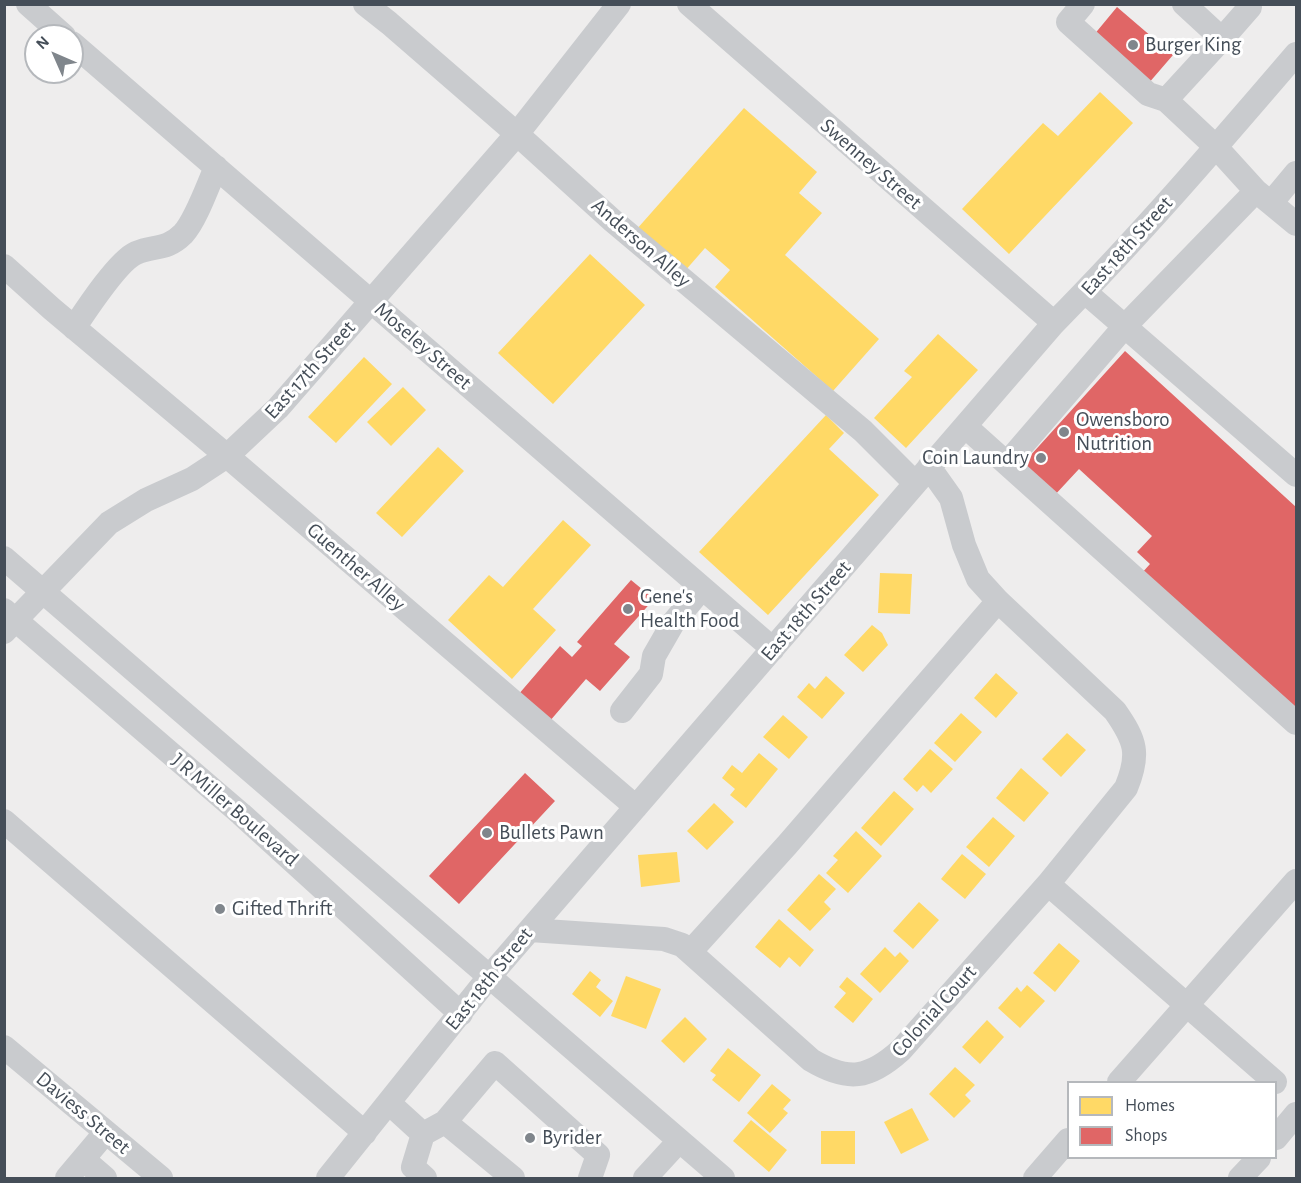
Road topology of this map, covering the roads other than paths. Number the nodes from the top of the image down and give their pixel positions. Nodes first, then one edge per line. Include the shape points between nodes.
1 (28, 4) edge
2 (365, 4) edge
3 (619, 4) edge
4 (689, 4) edge
5 (1184, 4) edge
6 (1248, 4) edge
7 (1070, 10) edge
8 (50, 24) edge
9 (1222, 39) junction
10 (84, 53) edge
11 (1296, 54) edge
12 (1166, 100) junction
13 (517, 134) junction
14 (1216, 147) junction
15 (216, 167) junction
16 (1296, 173) edge
17 (1263, 197) junction
18 (1296, 224) edge
19 (4, 266) edge
20 (1085, 292) junction
21 (371, 302) junction
22 (1054, 323) junction
23 (1125, 326) junction
24 (74, 328) junction
25 (966, 428) junction
26 (227, 456) junction
27 (1007, 463) junction
28 (922, 475) junction
29 (1296, 475) edge
30 (4, 558) edge
31 (702, 588) junction
32 (42, 591) junction
33 (998, 601) junction
34 (8, 621) edge
35 (773, 649) junction
36 (622, 711) dead end
37 (1296, 723) edge
38 (266, 786) junction
39 (636, 807) junction
40 (241, 814) junction
41 (4, 821) edge
42 (1296, 881) edge
43 (1048, 884) junction
44 (530, 930) junction
45 (691, 951) junction
46 (489, 977) junction
47 (1187, 1006) junction
48 (461, 1014) junction
49 (4, 1047) edge
50 (1121, 1081) edge
51 (1273, 1081) edge
52 (1277, 1085) edge
53 (1296, 1101) edge
54 (389, 1103) junction
55 (1296, 1114) edge
56 (445, 1122) junction
57 (105, 1133) junction
58 (365, 1133) junction
59 (423, 1134) junction
60 (1277, 1136) edge
61 (679, 1141) junction
62 (1067, 1141) edge
63 (1258, 1159) edge
64 (83, 1160) junction
65 (67, 1179) edge
66 (105, 1179) edge
67 (161, 1179) edge
68 (328, 1179) edge
69 (425, 1179) edge
70 (513, 1179) edge
71 (590, 1179) edge
72 (645, 1179) edge
73 (723, 1179) edge
74 (1035, 1179) edge
75 (1240, 1179) edge

1 - 8 street
2 - 13 street, Anderson Alley
3 - 13 street, East 17th Street
4 - 22 street, Swenney Street
5 - 9 street
6 - 9 street via 1250,7
7 - 12 street via 1148,94
9 - 12 street
10 - 15 street, Moseley Street
11 - 14 street, East 18th Street
12 - 14 street
13 - 21 street, East 17th Street
13 - 28 street, Anderson Alley via 863,431
14 - 17 street
14 - 20 street, East 18th Street
15 - 21 street, Moseley Street
15 - 24 street via 184,233 165,247 136,253 119,268
16 - 17 street
17 - 18 street
17 - 23 street
19 - 24 street, Guenther Alley
20 - 22 street, East 18th Street
20 - 23 street
21 - 26 street, East 17th Street via 278,408
21 - 31 street, Moseley Street
22 - 25 street, East 18th Street
23 - 27 street
23 - 29 street
24 - 26 street, Guenther Alley
25 - 27 street
25 - 28 street, East 18th Street
26 - 32 street, East 17th Street via 109,523
26 - 39 street, Guenther Alley
27 - 37 street
28 - 33 street, Colonial Court via 951,498 978,579
28 - 35 street, East 18th Street
30 - 32 street
31 - 35 street, Moseley Street
31 - 36 street via 673,623 654,656 651,674
32 - 34 street, East 17th Street
32 - 38 street
33 - 43 street, Colonial Court via 1115,711 1129,731 1135,751 1134,770 1126,789
33 - 45 street
34 - 40 street, J R Miller Boulevard
35 - 39 street, East 18th Street
38 - 40 street
38 - 46 street
39 - 44 street, East 18th Street
40 - 48 street, J R Miller Boulevard
41 - 58 street
42 - 47 street
43 - 45 street, Colonial Court via 901,1050 868,1073 849,1076 829,1071 811,1060
43 - 47 street
44 - 45 street, Colonial Court via 664,939
44 - 46 street, East 18th Street
46 - 48 street, East 18th Street
46 - 61 street
47 - 50 street
47 - 51 street
48 - 54 street, East 18th Street
49 - 57 street, Daviess Street
52 - 53 street
54 - 58 street, East 18th Street
54 - 59 street
55 - 60 street
56 - 59 street
56 - 70 street
56 - 71 street via 495,1063 598,1155
57 - 64 street
57 - 67 street, Daviess Street
58 - 68 street, East 18th Street
59 - 69 street via 413,1167
61 - 72 street
61 - 73 street
62 - 74 street
63 - 75 street
64 - 65 street
64 - 66 street

